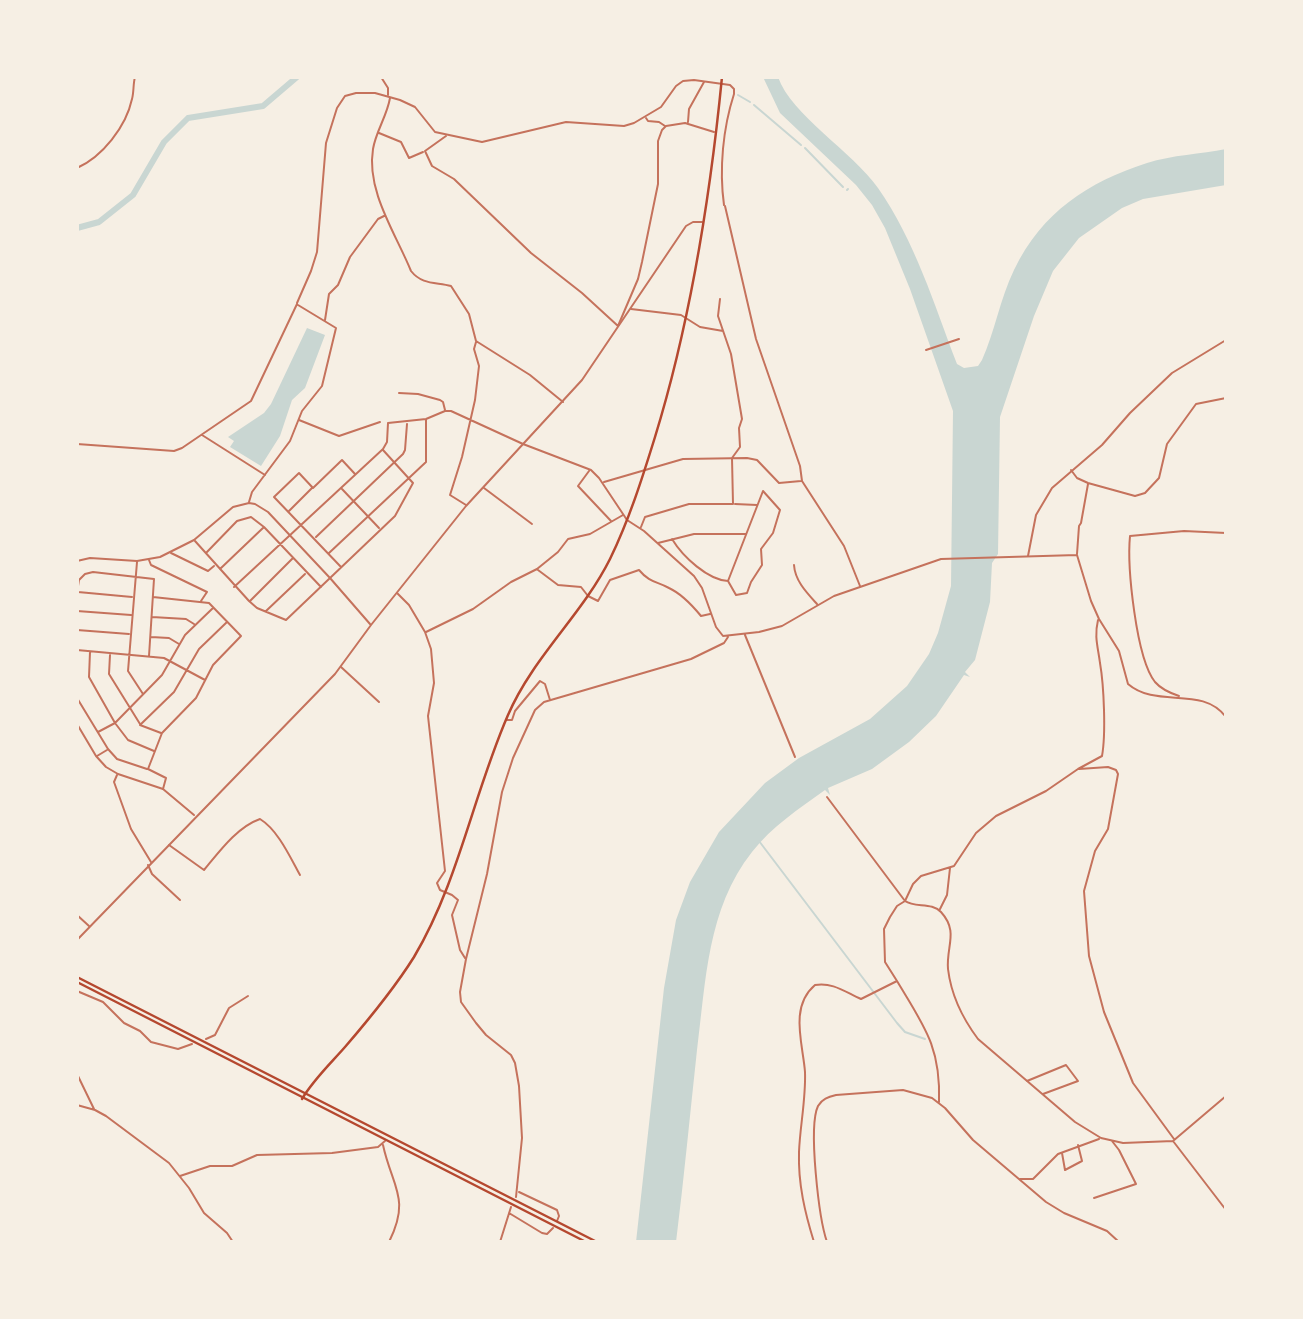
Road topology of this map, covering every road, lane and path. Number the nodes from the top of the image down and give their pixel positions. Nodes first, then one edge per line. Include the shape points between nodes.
1 (135, 77) edge
2 (381, 77) edge
3 (722, 77) edge
4 (704, 81) junction
5 (722, 83) junction
6 (389, 97) junction
7 (645, 117) junction
8 (688, 124) junction
9 (666, 126) junction
10 (378, 133) junction
11 (717, 133) junction
12 (447, 135) junction
13 (425, 152) junction
14 (77, 168) edge
15 (385, 215) junction
16 (703, 222) junction
17 (720, 299) dead end
18 (297, 304) junction
19 (630, 308) junction
20 (686, 317) junction
21 (325, 321) junction
22 (618, 326) junction
23 (724, 331) junction
24 (959, 339) dead end
25 (1226, 340) edge
26 (476, 341) junction
27 (926, 349) dead end
28 (399, 393) dead end
29 (1226, 398) edge
30 (563, 402) junction
31 (445, 411) junction
32 (299, 419) junction
33 (426, 419) junction
34 (470, 419) junction
35 (380, 422) dead end
36 (407, 422) junction
37 (201, 435) junction
38 (77, 444) edge
39 (523, 444) junction
40 (383, 449) junction
41 (732, 458) junction
42 (395, 463) junction
43 (590, 470) junction
44 (645, 470) junction
45 (1071, 470) junction
46 (355, 474) junction
47 (265, 475) junction
48 (408, 478) junction
49 (802, 481) junction
50 (602, 483) junction
51 (1088, 483) junction
52 (483, 487) junction
53 (313, 488) junction
54 (341, 488) junction
55 (354, 501) junction
56 (249, 503) junction
57 (733, 504) junction
58 (758, 505) junction
59 (467, 506) junction
60 (288, 512) junction
61 (367, 515) junction
62 (623, 515) junction
63 (627, 520) junction
64 (611, 522) junction
65 (532, 524) dead end
66 (302, 526) junction
67 (264, 527) junction
68 (641, 528) junction
69 (380, 529) junction
70 (1226, 533) edge
71 (747, 534) junction
72 (290, 536) junction
73 (314, 539) junction
74 (672, 539) junction
75 (194, 540) junction
76 (657, 543) junction
77 (281, 544) junction
78 (172, 553) junction
79 (205, 553) junction
80 (328, 554) junction
81 (1077, 555) junction
82 (1028, 556) junction
83 (293, 558) junction
84 (148, 559) junction
85 (77, 561) edge
86 (137, 561) junction
87 (215, 565) junction
88 (794, 565) dead end
89 (342, 567) junction
90 (537, 569) junction
91 (219, 570) junction
92 (307, 572) junction
93 (136, 577) junction
94 (330, 578) junction
95 (728, 581) junction
96 (860, 586) junction
97 (234, 587) junction
98 (321, 587) junction
99 (77, 592) edge
100 (397, 592) junction
101 (588, 596) junction
102 (134, 597) junction
103 (153, 597) junction
104 (201, 601) junction
105 (249, 601) junction
106 (818, 605) junction
107 (213, 607) junction
108 (77, 611) edge
109 (265, 611) junction
110 (711, 613) junction
111 (132, 615) junction
112 (150, 617) junction
113 (1099, 619) junction
114 (227, 622) junction
115 (195, 625) junction
116 (371, 625) junction
117 (77, 630) edge
118 (425, 632) junction
119 (130, 634) junction
120 (745, 634) junction
121 (150, 637) junction
122 (728, 637) junction
123 (180, 644) junction
124 (77, 650) edge
125 (90, 651) junction
126 (110, 653) junction
127 (128, 654) junction
128 (149, 656) junction
129 (169, 661) junction
130 (340, 667) junction
131 (188, 671) junction
132 (205, 680) junction
133 (143, 694) junction
134 (77, 698) edge
135 (1183, 698) junction
136 (551, 701) junction
137 (379, 702) dead end
138 (129, 709) junction
139 (1226, 717) edge
140 (506, 720) junction
141 (115, 723) junction
142 (77, 724) edge
143 (140, 725) junction
144 (98, 732) junction
145 (162, 733) junction
146 (108, 749) junction
147 (155, 752) junction
148 (96, 756) junction
149 (794, 757) dead end
150 (148, 769) junction
151 (1078, 769) junction
152 (118, 774) junction
153 (163, 789) junction
154 (827, 797) dead end
155 (195, 816) junction
156 (168, 845) junction
157 (150, 864) junction
158 (950, 868) junction
159 (300, 875) dead end
160 (445, 892) junction
161 (180, 900) dead end
162 (905, 901) junction
163 (940, 910) junction
164 (77, 915) edge
165 (89, 926) junction
166 (77, 940) edge
167 (466, 959) junction
168 (77, 977) edge
169 (897, 981) junction
170 (77, 982) edge
171 (77, 991) edge
172 (248, 996) dead end
173 (206, 1039) dead end
174 (192, 1044) dead end
175 (77, 1074) edge
176 (1026, 1082) junction
177 (305, 1093) junction
178 (1041, 1095) junction
179 (1226, 1096) edge
180 (302, 1098) junction
181 (939, 1102) junction
182 (77, 1105) edge
183 (95, 1110) junction
184 (379, 1134) junction
185 (1101, 1138) junction
186 (386, 1140) junction
187 (1111, 1140) junction
188 (1174, 1140) junction
189 (383, 1144) junction
190 (1078, 1145) junction
191 (1062, 1152) junction
192 (432, 1161) junction
193 (180, 1176) junction
194 (1018, 1179) junction
195 (518, 1192) junction
196 (516, 1197) dead end
197 (1094, 1198) dead end
198 (511, 1207) dead end
199 (1226, 1210) edge
200 (509, 1213) junction
201 (557, 1221) junction
202 (554, 1227) junction
203 (233, 1242) edge
204 (388, 1242) edge
205 (500, 1242) edge
206 (586, 1242) edge
207 (597, 1242) edge
208 (814, 1242) edge
209 (827, 1242) edge
210 (1119, 1242) edge

1 - 14 street via 132,101 117,131 99,154
2 - 6 street
3 - 5 main road
4 - 5 street
4 - 7 street via 682,81 666,103
4 - 8 street via 689,109
5 - 11 main road
5 - 49 street via 734,89 726,122 724,205 756,339
6 - 10 street
6 - 12 street via 415,107 431,129
6 - 18 street via 350,94 337,108 323,161 315,262
7 - 9 street
7 - 12 street via 624,125 566,122 482,142
8 - 9 street
8 - 11 street
9 - 22 street via 659,136 658,184 638,279
10 - 13 street via 401,142 409,158
10 - 15 street via 371,164
11 - 16 main road
12 - 13 street
13 - 22 street via 432,166 454,179 531,253
15 - 21 street via 350,257 329,294
15 - 26 street via 414,275 454,289 469,314
16 - 19 street via 686,226
16 - 20 main road
17 - 23 street via 718,316
18 - 21 street
18 - 37 street via 251,401
19 - 20 street
19 - 22 street
20 - 23 street via 700,327
20 - 44 main road
21 - 32 street via 336,328 323,386
22 - 30 street
23 - 41 street via 742,419 740,447
24 - 27 street
25 - 45 street via 1172,373 1102,446
26 - 30 street
26 - 34 street via 478,384
28 - 31 street via 440,400
29 - 51 street via 1196,404 1167,444 1159,478 1145,493 1135,496
30 - 39 street
31 - 33 street
31 - 34 street
32 - 35 street via 339,436
32 - 47 street via 290,442
33 - 36 street
33 - 48 street via 426,462
34 - 39 street
34 - 59 street via 450,495
36 - 40 street via 388,423
36 - 42 street via 405,450
37 - 38 street via 174,451
37 - 47 street
39 - 43 street
39 - 52 street
40 - 42 street
40 - 46 street
41 - 44 street via 683,459
41 - 49 street via 757,460 779,483
41 - 57 street
42 - 48 street
42 - 55 street
43 - 50 street
43 - 64 street via 578,486
44 - 50 street
44 - 63 main road
45 - 51 street
45 - 82 street via 1040,506
46 - 53 street via 341,460
46 - 54 street
47 - 56 street
48 - 61 street
48 - 69 street via 413,483 395,516
49 - 96 street via 844,546
50 - 62 street
51 - 81 street
52 - 59 street
52 - 65 street
53 - 60 street
53 - 60 street via 299,473 274,497
54 - 55 street
54 - 66 street
55 - 61 street
55 - 73 street
56 - 72 street via 261,506
56 - 75 street via 233,507
57 - 58 street
57 - 68 street via 689,505 645,517
58 - 71 street
58 - 95 street via 763,491 780,510 773,533 761,549 762,565 747,593 736,595
59 - 100 street
60 - 66 street
61 - 69 street
61 - 80 street
62 - 63 street
62 - 64 street
63 - 68 street
63 - 101 main road
64 - 90 street via 568,539
66 - 72 street
66 - 73 street
67 - 77 street
67 - 79 street via 251,517 242,518
67 - 91 street
68 - 76 street
69 - 89 street
70 - 135 street via 1130,536 1132,600 1142,651 1155,681
71 - 74 street via 694,534
71 - 95 street
72 - 77 street
72 - 94 street
73 - 80 street
74 - 76 street
74 - 95 street via 681,554 713,578
75 - 78 street
75 - 79 street
76 - 110 street via 694,576
77 - 83 street
77 - 97 street
78 - 84 street
78 - 87 street via 208,571
79 - 87 street
80 - 89 street
81 - 82 street
81 - 113 street
82 - 96 street via 947,557
83 - 92 street
83 - 105 street
84 - 86 street
84 - 104 street via 151,565 207,592
85 - 86 street
86 - 93 street
87 - 91 street
88 - 106 street via 794,576
89 - 94 street
90 - 101 street via 558,585 581,587
90 - 118 street
91 - 97 street
92 - 98 street
92 - 109 street
93 - 99 street via 89,573 79,580
93 - 102 street
93 - 103 street via 154,579
94 - 98 street
94 - 116 street
96 - 106 street
97 - 105 street
98 - 109 street via 286,620
99 - 102 street
100 - 116 street
100 - 118 street
101 - 110 street via 598,601 610,580 639,570 650,582 681,595 701,616
101 - 140 main road via 532,672
102 - 111 street
103 - 104 street
103 - 112 street
104 - 107 street
105 - 109 street
106 - 120 street via 782,625
107 - 114 street
107 - 115 street
108 - 111 street
110 - 122 street via 719,633
111 - 119 street
112 - 115 street via 186,619
112 - 121 street
113 - 135 street via 1119,651 1128,684 1151,696
113 - 151 street via 1095,641 1102,681 1103,753
114 - 131 street via 199,649
114 - 132 street via 241,636
115 - 123 street
116 - 130 street
117 - 119 street
118 - 160 street via 435,675 428,716 445,872 436,883
119 - 127 street
120 - 122 street
120 - 149 street
121 - 123 street
121 - 128 street
122 - 136 street via 691,659
123 - 129 street
124 - 125 street
125 - 126 street
125 - 141 street via 89,677
126 - 127 street
126 - 138 street via 109,674
127 - 128 street
127 - 133 street via 128,671
128 - 129 street
129 - 131 street
129 - 133 street
130 - 137 street
130 - 155 street
131 - 132 street
131 - 143 street
132 - 145 street via 196,698
133 - 138 street
134 - 144 street
135 - 139 street via 1209,702
136 - 140 street via 540,681 512,720
136 - 167 street via 535,710 513,758
138 - 141 street
138 - 143 street
140 - 160 main road
141 - 144 street
141 - 147 street via 128,740
142 - 148 street
143 - 145 street
144 - 146 street
145 - 147 street
146 - 148 street
146 - 150 street via 117,759
147 - 150 street
148 - 152 street
150 - 153 street via 166,778
151 - 158 street via 996,816 976,833
151 - 188 street via 1108,767 1118,774 1108,829 1095,851 1084,891 1089,956 1108,1024 1133,1083
152 - 153 street
152 - 157 street via 114,782
153 - 155 street
154 - 162 street
155 - 156 street
156 - 157 street
156 - 159 street via 204,870 249,824 260,819 277,836
157 - 161 street via 152,874
157 - 165 street
158 - 162 street via 920,876
158 - 163 street
160 - 167 street via 458,901 452,915
160 - 177 main road via 404,973
162 - 163 street
162 - 169 street via 884,929 885,962
163 - 176 street via 951,928 948,967 965,1021 978,1039
164 - 165 street
165 - 166 street
167 - 195 street via 461,1002 486,1035 511,1055 516,1068 522,1138
168 - 177 main road
169 - 181 street via 935,1053
169 - 208 street via 861,999 841,988 815,985 800,1008 805,1072 800,1174
170 - 180 main road
171 - 174 street via 103,1002 151,1042 178,1049
172 - 173 street via 229,1008 215,1035
175 - 183 street
176 - 178 street
176 - 178 street via 1066,1065 1078,1081
177 - 180 main road
177 - 184 main road
178 - 185 street
179 - 188 street
180 - 184 main road
181 - 194 street
181 - 209 street via 903,1090 836,1095 821,1101 816,1112 816,1177
182 - 183 street
183 - 193 street via 169,1163
184 - 186 main road
184 - 192 main road
185 - 187 street
185 - 190 street
186 - 189 street
186 - 192 main road
187 - 188 street
187 - 197 street via 1136,1184
188 - 199 street
189 - 193 street via 332,1153 257,1155 232,1166 211,1166
189 - 204 street via 401,1205
190 - 191 street
190 - 191 street via 1082,1161 1065,1170
191 - 194 street via 1038,1176
192 - 201 main road
192 - 202 main road
193 - 203 street via 204,1213
194 - 210 street via 1054,1208 1099,1227
195 - 196 street
195 - 201 street via 557,1210
198 - 200 street
200 - 202 street via 542,1233
200 - 205 street
201 - 207 main road
202 - 206 main road

